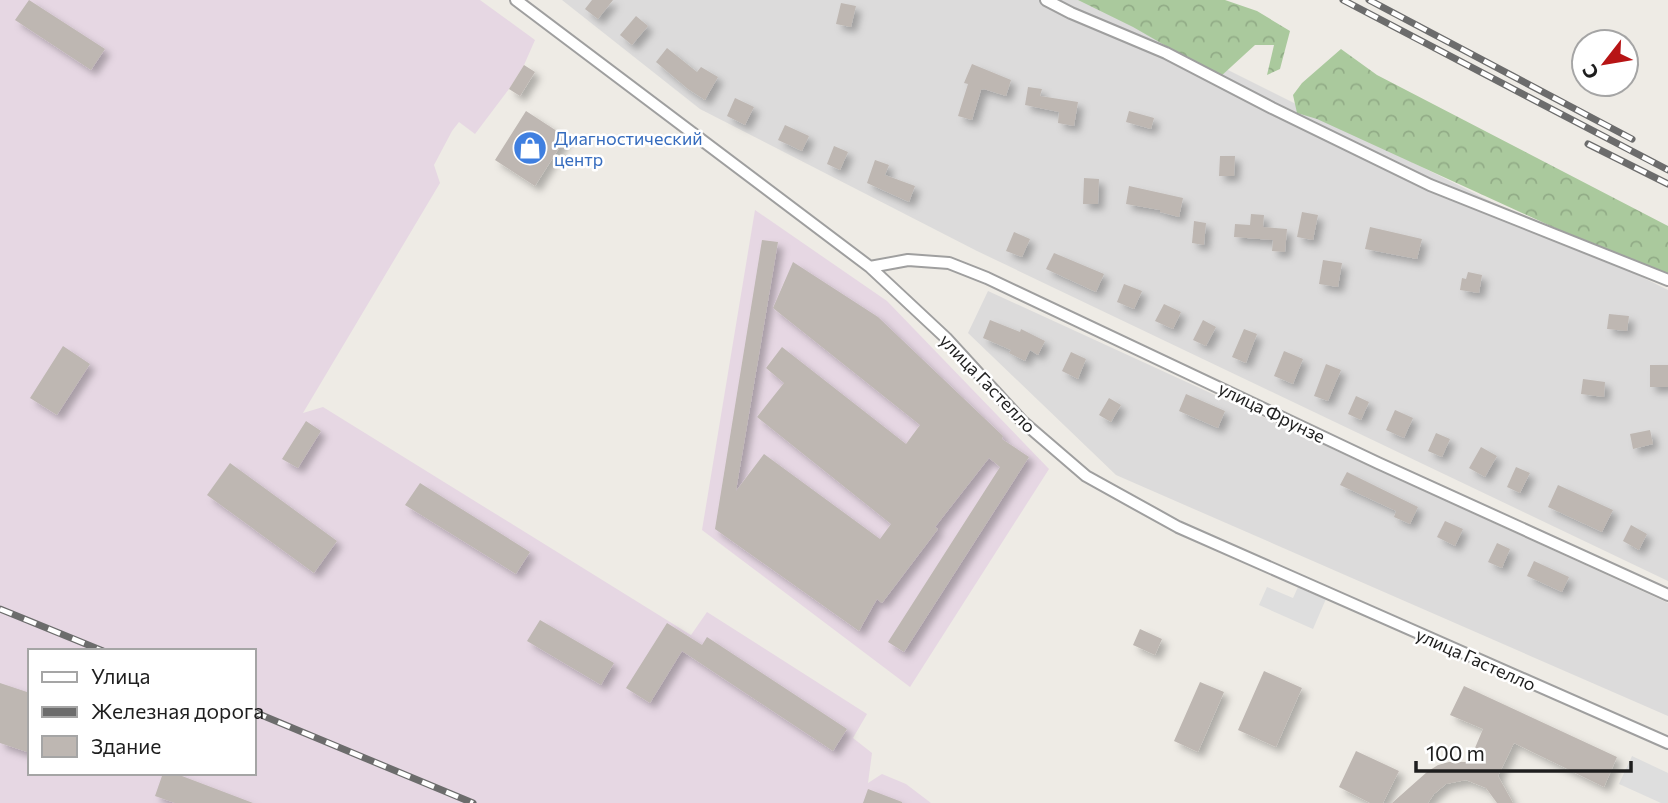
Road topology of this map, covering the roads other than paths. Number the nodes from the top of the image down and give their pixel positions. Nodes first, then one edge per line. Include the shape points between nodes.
1 (516, 0) edge
2 (1046, 0) edge
3 (870, 267) junction
4 (1668, 280) edge
5 (1668, 595) edge
6 (1668, 743) edge

1 - 3 street, улица Гастелло
2 - 4 street via 1166,53 1430,185
3 - 5 street, улица Фрунзе via 908,260 949,263 987,278
3 - 6 street, улица Гастелло via 946,338 1021,421 1086,476 1178,527

